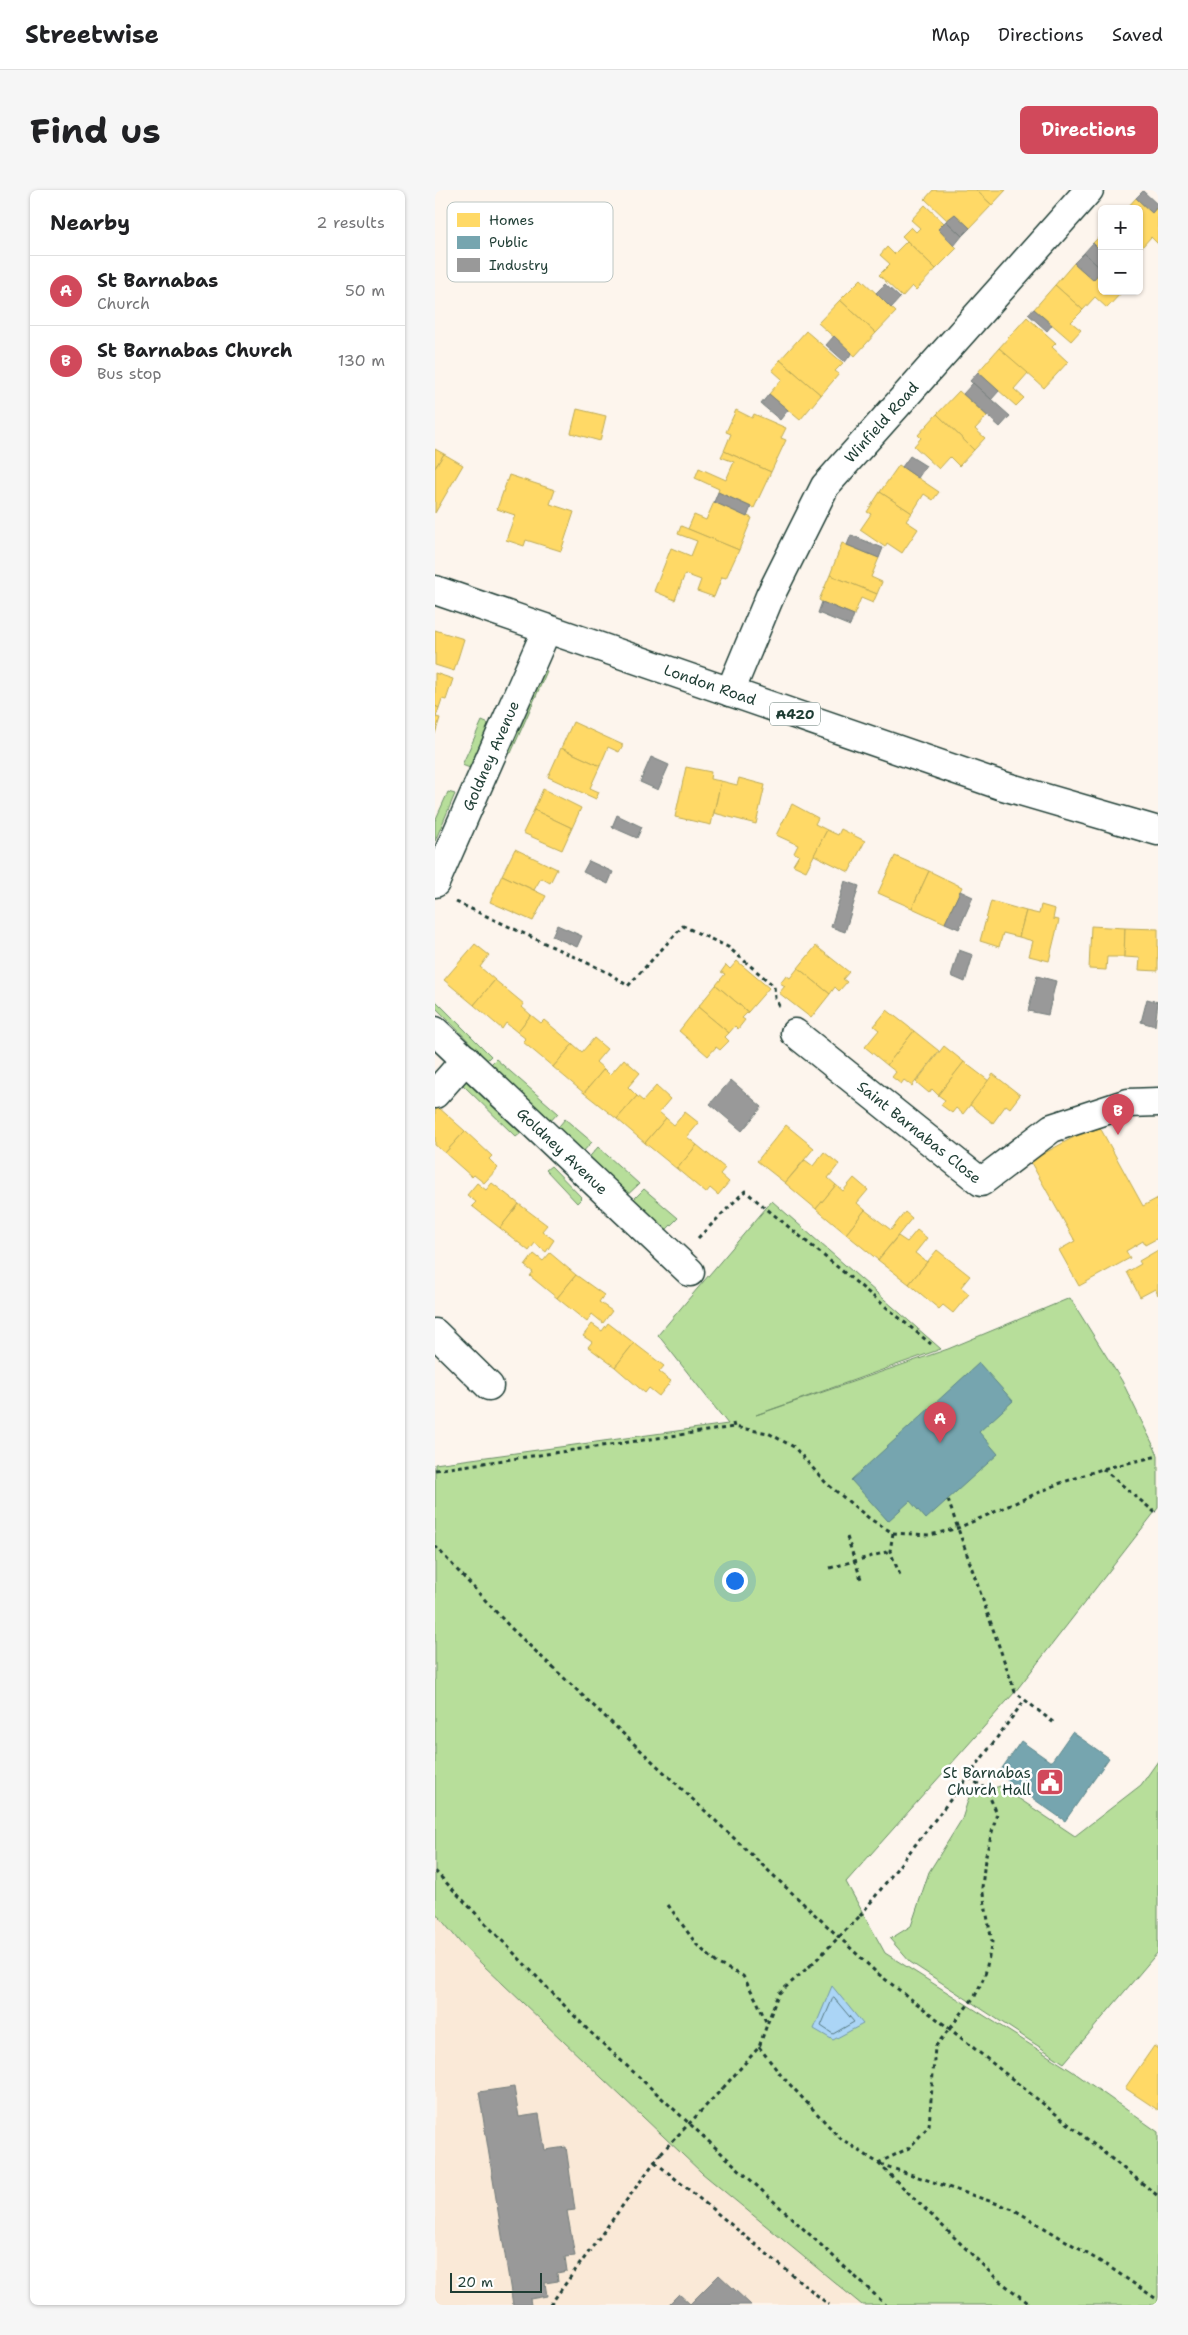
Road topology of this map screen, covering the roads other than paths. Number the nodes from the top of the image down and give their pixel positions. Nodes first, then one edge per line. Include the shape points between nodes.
1 (1089, 190) edge
2 (435, 590) edge
3 (547, 629) junction
4 (730, 692) junction
5 (1158, 831) edge
6 (442, 891) edge
7 (435, 1030) edge
8 (795, 1033) road end
9 (466, 1059) junction
10 (435, 1094) edge
11 (1158, 1102) edge
12 (683, 1266) road end
13 (435, 1333) edge
14 (489, 1386) dead end

1 - 4 street, Winfield Road via 825,486 770,596
2 - 3 street, London Road / A420
3 - 4 street, London Road / A420
3 - 6 street, Goldney Avenue
4 - 5 street, London Road / A420 via 1000,785
7 - 9 street, Goldney Avenue
8 - 11 street, Saint Barnabas Close via 981,1182 1052,1128 1127,1103
9 - 10 street
9 - 12 street, Goldney Avenue
13 - 14 street

